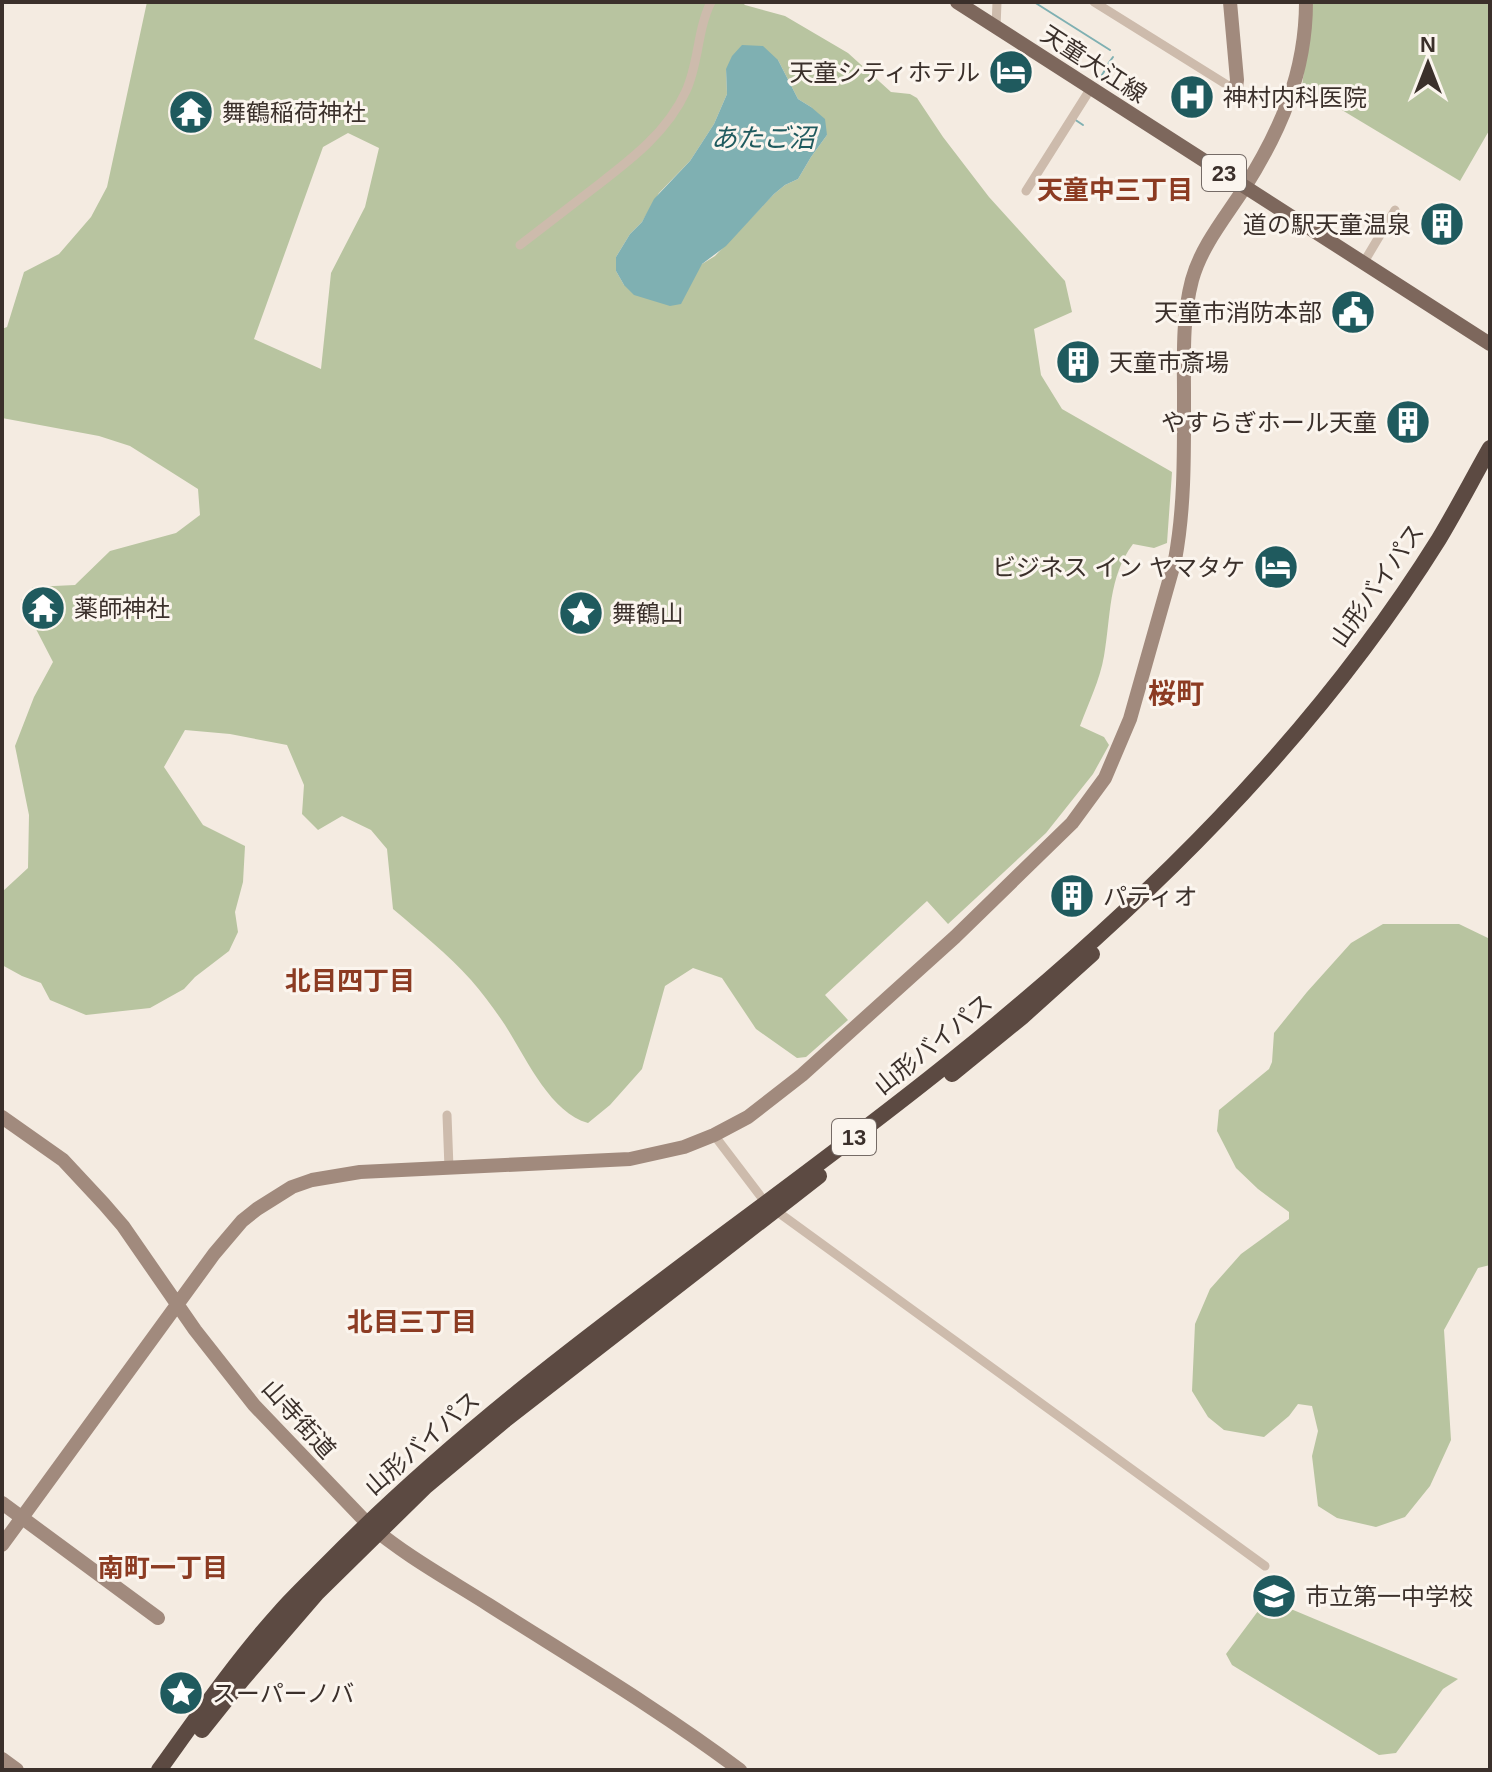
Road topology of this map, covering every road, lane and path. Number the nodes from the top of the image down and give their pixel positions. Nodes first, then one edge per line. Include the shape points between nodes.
1 (711, 2) edge
2 (957, 2) edge
3 (997, 2) edge
4 (1094, 2) edge
5 (1230, 2) edge
6 (1306, 2) edge
7 (996, 27) junction
8 (1091, 88) junction
9 (1232, 88) joint
10 (1245, 186) junction
11 (1026, 191) dead end
12 (1395, 210) dead end
13 (520, 245) dead end
14 (1364, 262) junction
15 (1490, 344) edge
16 (1490, 448) edge
17 (1490, 470) edge
18 (447, 1115) dead end
19 (2, 1117) edge
20 (714, 1135) junction
21 (449, 1168) junction
22 (770, 1206) junction
23 (178, 1304) junction
24 (2, 1503) edge
25 (22, 1518) junction
26 (372, 1528) junction
27 (2, 1545) edge
28 (1265, 1566) dead end
29 (158, 1618) dead end
30 (2, 1759) edge
31 (17, 1770) edge
32 (159, 1770) edge
33 (173, 1770) edge
34 (740, 1770) edge

1 - 13 street via 688,88 661,130 632,159
2 - 7 main road, 天童大江線 / 23
3 - 7 street
4 - 9 street
5 - 9 street via 1237,80
6 - 10 street via 1302,51 1285,113
7 - 8 main road, 天童大江線 / 23
8 - 10 main road, 天童大江線 / 23
8 - 11 street
10 - 14 main road, 天童大江線 / 23
10 - 20 street via 1201,255 1188,294 1179,536 1130,719 1105,778 1072,823 955,937 777,1096
12 - 14 street
14 - 15 main road, 天童大江線 / 23
16 - 22 highway, 山形バイパス / 13 via 1439,538 1381,624 1238,799 1102,933
17 - 22 highway, 山形バイパス / 13 via 1408,601 1253,796 1069,977 973,1059
18 - 21 street
19 - 23 street, 山寺街道 via 63,1160 87,1185
20 - 21 street via 630,1159
20 - 22 street
21 - 23 street via 360,1172 292,1187 242,1221
22 - 26 highway, 山形バイパス / 13 via 587,1336 501,1405
22 - 28 street
23 - 25 street
23 - 26 street, 山寺街道 via 254,1405
24 - 25 street
25 - 27 street
25 - 29 street
26 - 32 highway, 山形バイパス / 13 via 280,1612
26 - 33 highway, 山形バイパス / 13
26 - 34 street, 山寺街道 via 603,1675
30 - 31 street

